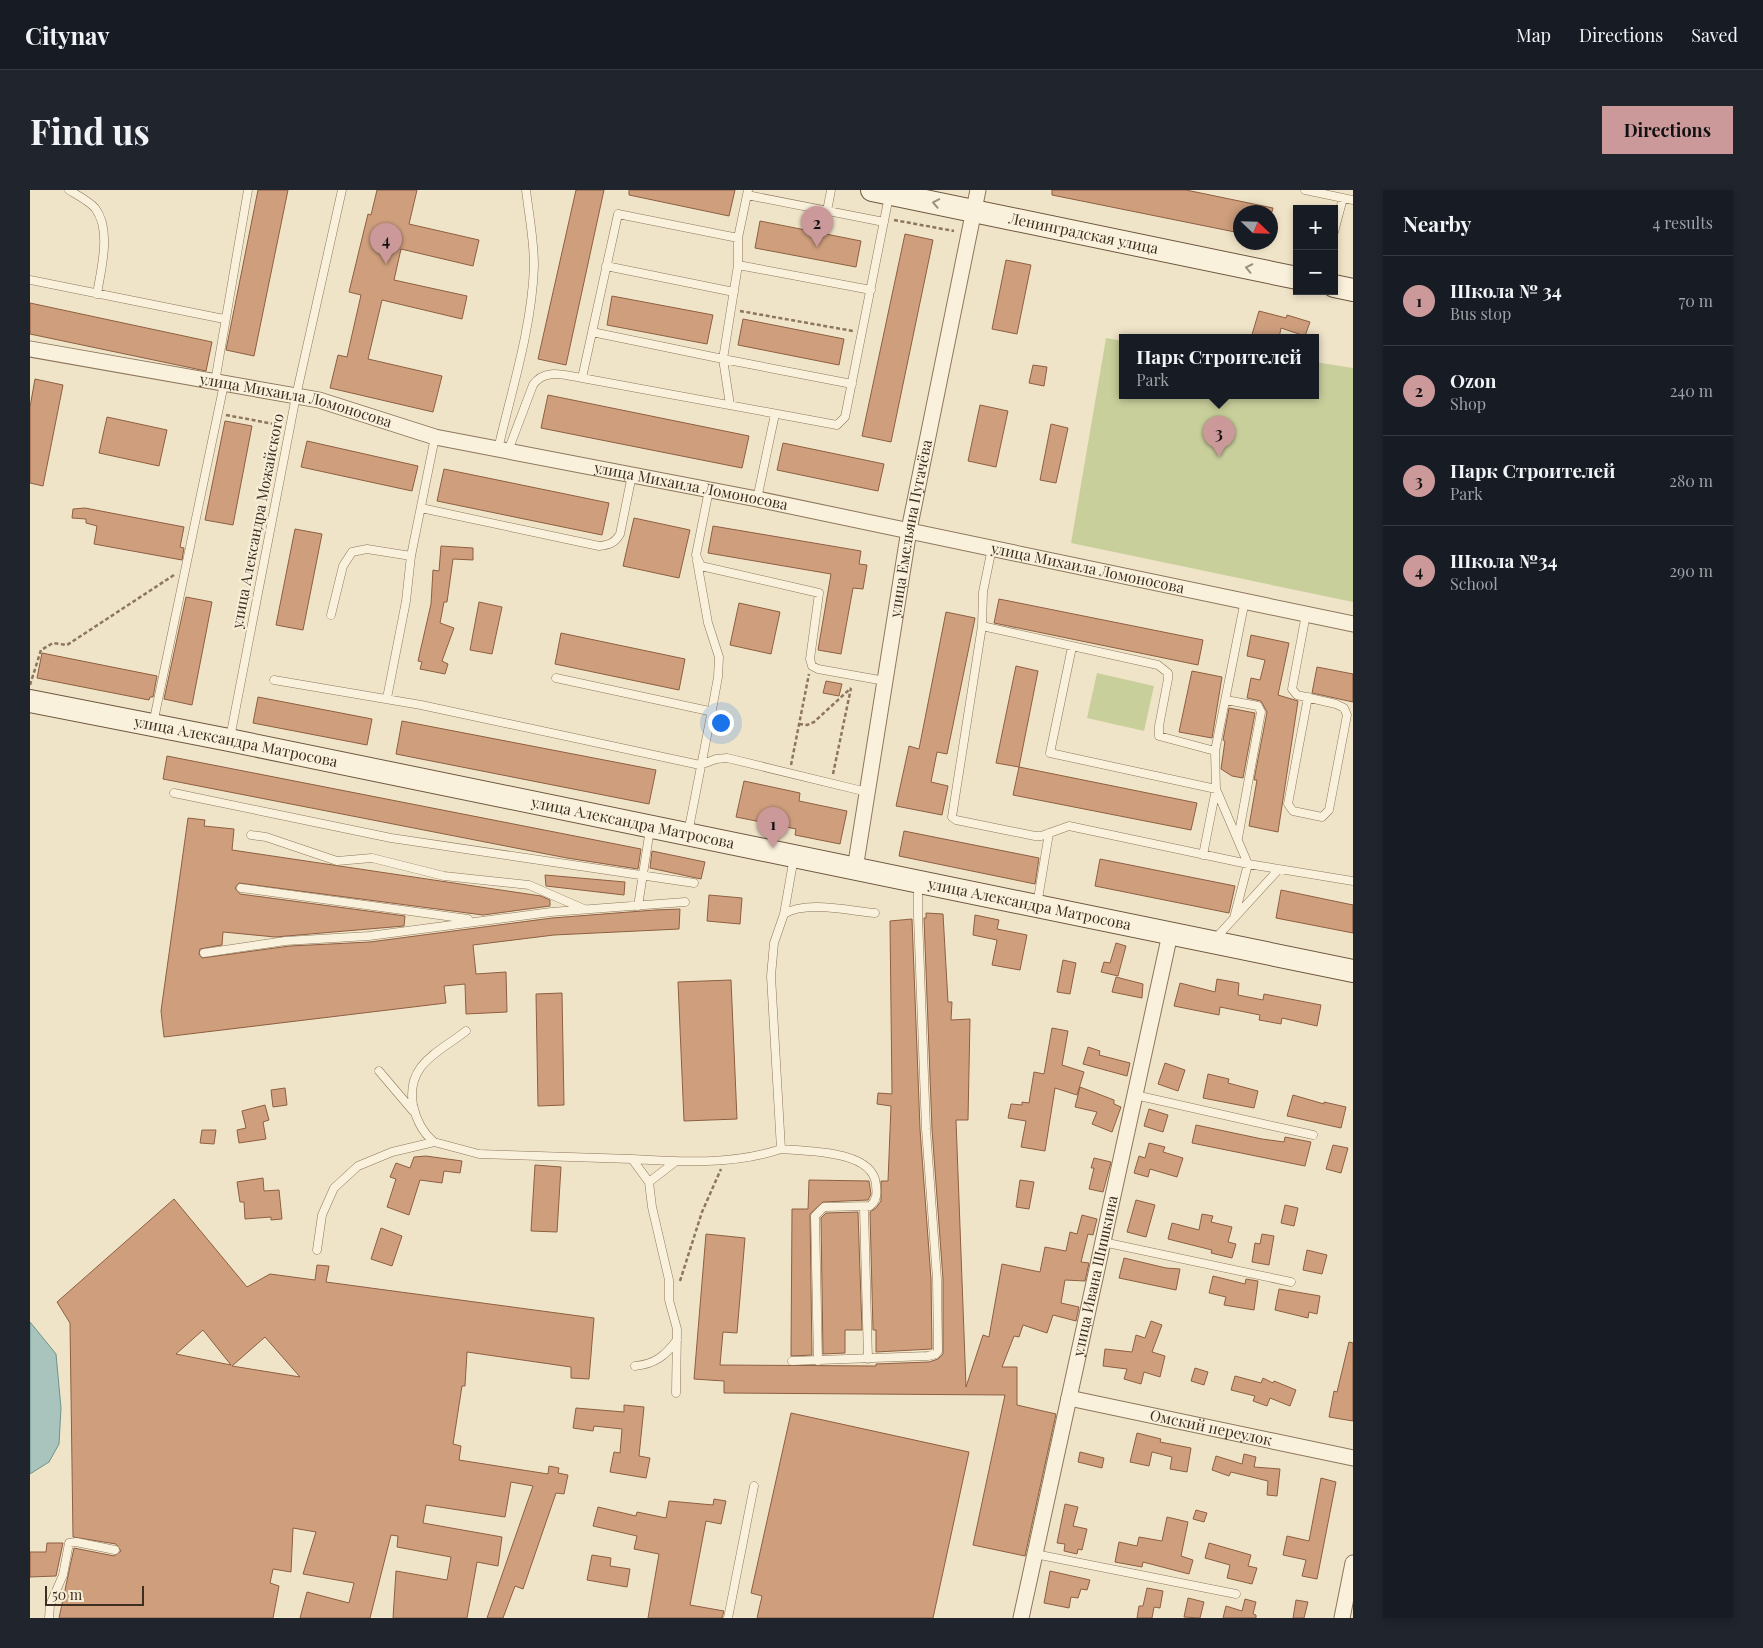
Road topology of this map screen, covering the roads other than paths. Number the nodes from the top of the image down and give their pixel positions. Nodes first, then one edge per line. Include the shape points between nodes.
1 (69, 190) edge
2 (248, 190) edge
3 (342, 190) edge
4 (526, 190) edge
5 (831, 190) edge
6 (1305, 190) edge
7 (748, 192) edge
8 (881, 192) edge
9 (1343, 198) junction
10 (976, 200) edge
11 (1353, 200) edge
12 (827, 211) junction
13 (1338, 217) edge
14 (884, 222) junction
15 (738, 238) junction
16 (738, 265) junction
17 (606, 266) junction
18 (1293, 277) edge
19 (30, 280) edge
20 (1338, 287) edge
21 (870, 290) junction
22 (1353, 290) edge
23 (734, 292) junction
24 (97, 294) junction
25 (224, 319) junction
26 (592, 332) junction
27 (30, 349) edge
28 (723, 359) junction
29 (582, 378) junction
30 (219, 383) junction
31 (852, 384) junction
32 (296, 396) junction
33 (730, 405) junction
34 (774, 414) junction
35 (435, 437) junction
36 (503, 450) junction
37 (632, 475) junction
38 (709, 490) junction
39 (757, 499) junction
40 (421, 508) junction
41 (908, 530) junction
42 (992, 548) junction
43 (411, 556) junction
44 (698, 561) junction
45 (1245, 600) junction
46 (1306, 614) junction
47 (330, 615) dead end
48 (1353, 624) edge
49 (982, 626) junction
50 (1072, 648) junction
51 (556, 678) dead end
52 (274, 680) dead end
53 (885, 681) junction
54 (1308, 697) junction
55 (387, 698) junction
56 (1226, 700) junction
57 (30, 702) edge
58 (711, 715) junction
59 (153, 725) junction
60 (229, 740) junction
61 (1215, 751) junction
62 (700, 765) junction
63 (1216, 788) junction
64 (867, 792) junction
65 (174, 793) dead end
66 (650, 827) junction
67 (1049, 833) junction
68 (251, 835) dead end
69 (688, 835) junction
70 (1238, 839) junction
71 (1203, 855) junction
72 (794, 856) junction
73 (1248, 864) junction
74 (855, 869) junction
75 (1279, 869) junction
76 (642, 876) junction
77 (1353, 880) edge
78 (918, 882) junction
79 (694, 883) dead end
80 (241, 888) dead end
81 (685, 902) dead end
82 (638, 906) junction
83 (1037, 906) junction
84 (586, 910) junction
85 (875, 913) dead end
86 (784, 914) junction
87 (1234, 918) junction
88 (477, 921) junction
89 (1170, 934) junction
90 (1212, 942) junction
91 (204, 953) dead end
92 (1353, 971) edge
93 (466, 1031) dead end
94 (380, 1071) dead end
95 (1135, 1096) junction
96 (415, 1113) junction
97 (1313, 1135) dead end
98 (434, 1142) junction
99 (781, 1149) junction
100 (632, 1159) junction
101 (676, 1162) junction
102 (649, 1182) junction
103 (864, 1208) junction
104 (1103, 1242) junction
105 (317, 1250) dead end
106 (1291, 1282) dead end
107 (677, 1340) junction
108 (868, 1359) junction
109 (792, 1361) dead end
110 (818, 1361) junction
111 (635, 1366) dead end
112 (676, 1394) dead end
113 (1069, 1398) junction
114 (1353, 1458) edge
115 (754, 1486) dead end
116 (115, 1550) dead end
117 (1035, 1554) junction
118 (1353, 1563) edge
119 (1236, 1594) dead end
120 (1346, 1614) edge
121 (49, 1618) edge
122 (728, 1618) edge
123 (1021, 1618) edge

1 - 24 lane via 94,207 101,222 102,261
2 - 25 lane
3 - 32 lane, улица Александра Можайского
4 - 36 lane via 532,232 533,286
5 - 12 lane
6 - 9 lane
7 - 12 lane
7 - 15 lane
10 -> 8 street, Ленинградская улица
8 - 14 lane
9 - 11 lane
9 - 13 lane
18 -> 10 street, Ленинградская улица
10 - 41 street, улица Емельяна Пугачёва
12 - 14 lane
14 - 21 lane
15 - 16 lane
15 - 17 lane via 618,214
16 - 21 lane
16 - 23 lane
17 - 23 lane
17 - 26 lane
19 - 24 lane
20 - 22 street
21 - 31 lane
23 - 28 lane
24 - 25 lane
25 - 30 lane
26 - 28 lane
26 - 29 lane
27 - 30 street, улица Михаила Ломоносова
28 - 31 lane
28 - 33 lane
29 - 33 lane
29 - 36 lane via 548,373 537,379
30 - 32 street, улица Михаила Ломоносова
30 - 59 lane via 217,414
31 - 34 lane via 845,417 840,424
32 - 35 street, улица Михаила Ломоносова via 319,400
32 - 60 lane, улица Александра Можайского
33 - 34 lane
34 - 39 lane
35 - 36 street, улица Михаила Ломоносова
35 - 40 lane
36 - 37 street, улица Михаила Ломоносова
37 - 38 street, улица Михаила Ломоносова
37 - 40 lane via 620,534 617,540 600,546
38 - 39 street, улица Михаила Ломоносова
38 - 44 lane via 698,542
39 - 41 street, улица Михаила Ломоносова
40 - 43 lane
41 - 42 street, улица Михаила Ломоносова
41 - 53 street, улица Емельяна Пугачёва
42 - 45 street, улица Михаила Ломоносова
42 - 49 lane via 983,592
43 - 47 lane via 367,549 352,552 343,566
43 - 55 lane via 409,584
44 - 53 lane via 707,569 819,593 811,663 818,669
44 - 58 lane via 704,608 719,657
45 - 46 street, улица Михаила Ломоносова
45 - 56 lane
46 - 48 street, улица Михаила Ломоносова
46 - 54 lane via 1292,689
49 - 50 lane
49 - 67 lane via 952,817 1035,836
50 - 61 lane via 1164,668 1168,672 1168,680 1159,736
50 - 63 lane via 1050,753
51 - 58 lane via 707,708
52 - 55 lane
53 - 64 street, улица Емельяна Пугачёва
54 - 54 lane via 1341,706 1347,715 1329,810 1322,817 1293,811 1288,804
55 - 62 lane
56 - 61 lane
56 - 70 lane via 1258,706 1261,712
57 - 59 street, улица Александра Матросова
58 - 62 lane
59 - 60 street, улица Александра Матросова
60 - 66 street, улица Александра Матросова
61 - 63 lane
62 - 64 lane via 728,758
62 - 69 lane
63 - 70 lane
63 - 71 lane
64 - 74 street, улица Емельяна Пугачёва
65 - 76 lane via 391,838
66 - 69 street, улица Александра Матросова
66 - 76 lane
67 - 71 lane via 1069,826
67 - 83 lane
68 - 84 lane via 337,861 372,858 444,876 529,885
69 - 72 street, улица Александра Матросова
70 - 73 lane
71 - 73 lane
72 - 74 street, улица Александра Матросова
72 - 86 lane
73 - 75 lane
73 - 87 lane
74 - 78 street, улица Александра Матросова
75 - 77 lane
75 - 87 lane
76 - 79 lane
76 - 82 lane
78 - 83 street, улица Александра Матросова
78 - 108 lane via 926,1129 939,1346 933,1355
80 - 88 lane
81 - 82 lane
82 - 84 lane
83 - 89 street, улица Александра Матросова
84 - 88 lane
85 - 86 lane via 808,907
86 - 99 lane via 774,943 771,976
87 - 90 lane
88 - 91 lane
89 - 90 street, улица Александра Матросова
89 - 95 street, улица Ивана Шишкина
90 - 92 street, улица Александра Матросова
93 - 96 lane via 416,1072 412,1088
94 - 96 lane
95 - 97 lane
95 - 104 street, улица Ивана Шишкина
96 - 98 lane via 424,1132
98 - 100 lane via 480,1154
98 - 105 lane via 365,1161 352,1170 326,1201 318,1230
99 - 101 lane via 758,1157
99 - 103 lane via 842,1155 867,1169 876,1180 875,1200
100 - 101 lane
100 - 102 lane
101 - 102 lane
102 - 107 lane via 669,1280 669,1300
103 - 108 lane
103 - 110 lane via 824,1207 815,1216
104 - 106 lane
104 - 113 street, улица Ивана Шишкина
107 - 111 lane via 656,1362
107 - 112 lane
108 - 110 lane
109 - 110 lane
113 - 114 street, Омский переулок
113 - 117 street, улица Ивана Шишкина
115 - 122 lane
116 - 121 lane via 69,1543
117 - 119 lane
117 - 123 street, улица Ивана Шишкина
118 - 120 street

